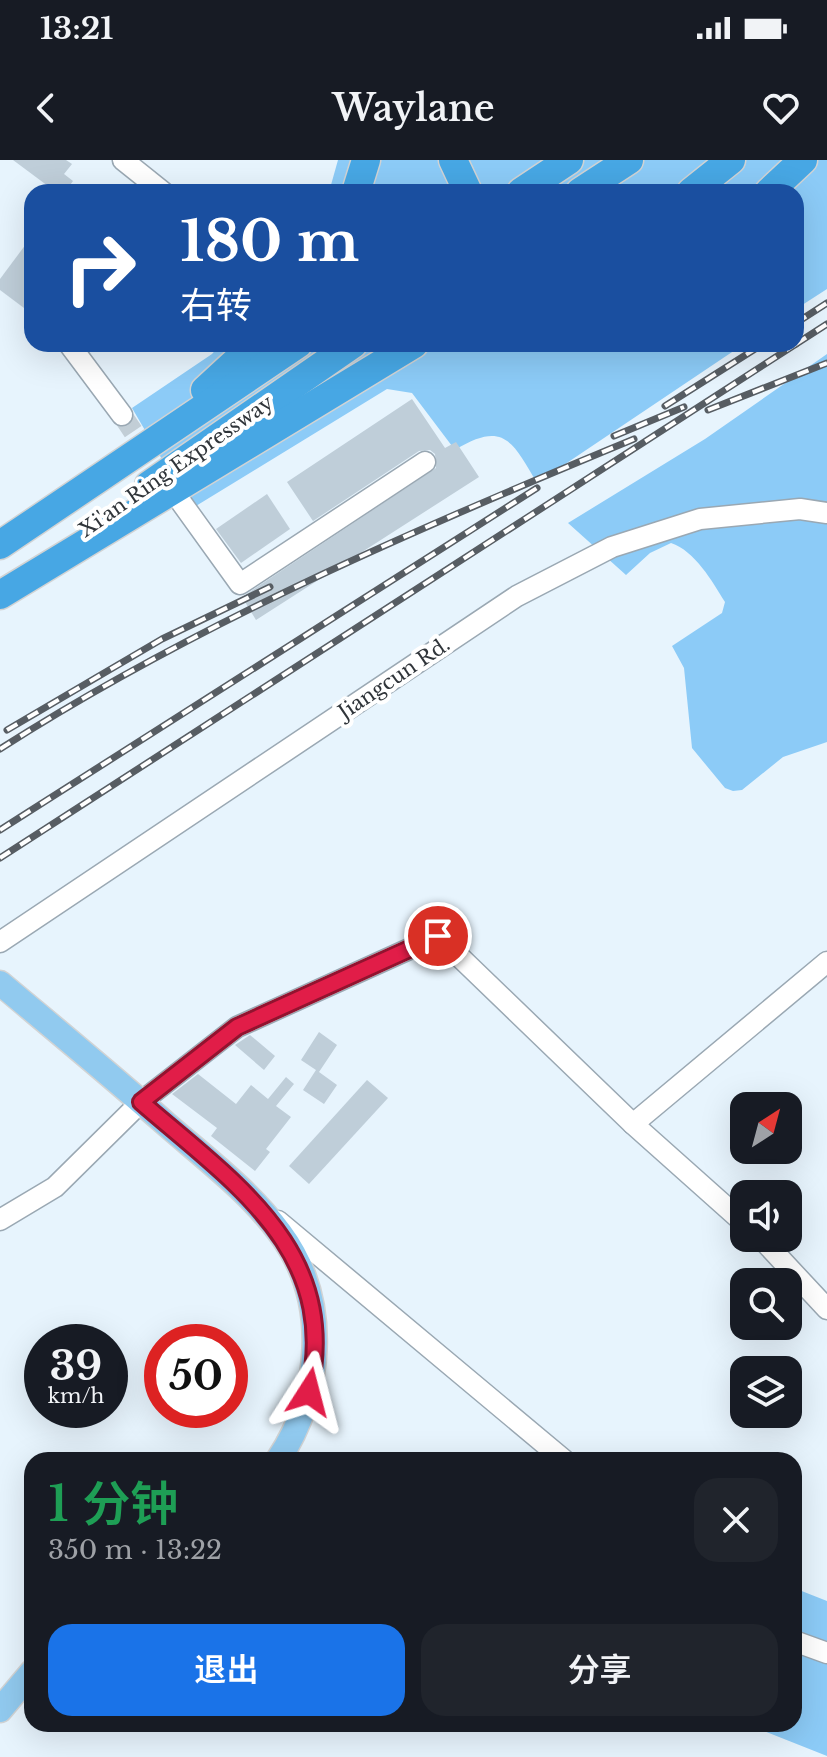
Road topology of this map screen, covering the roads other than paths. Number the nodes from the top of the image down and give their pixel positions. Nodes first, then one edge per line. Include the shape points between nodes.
1 (123, 160) edge
2 (366, 160) edge
3 (453, 160) edge
4 (569, 160) edge
5 (629, 160) edge
6 (731, 160) edge
7 (803, 160) edge
8 (153, 184) edge
9 (358, 184) edge
10 (464, 184) edge
11 (533, 184) edge
12 (592, 184) edge
13 (701, 184) edge
14 (778, 184) edge
15 (75, 352) edge
16 (246, 352) edge
17 (286, 352) edge
18 (341, 352) edge
19 (401, 352) edge
20 (122, 415) tunnel mouth
21 (425, 462) dead end
22 (69, 498) junction
23 (181, 502) tunnel mouth
24 (827, 513) edge
25 (0, 545) edge
26 (0, 587) edge
27 (0, 595) edge
28 (0, 942) edge
29 (827, 962) edge
30 (0, 983) edge
31 (141, 1102) junction
32 (633, 1124) junction
33 (232, 1183) junction
34 (730, 1211) edge
35 (0, 1220) edge
36 (774, 1252) edge
37 (827, 1309) edge
38 (283, 1452) edge
39 (554, 1452) edge
40 (802, 1644) edge
41 (827, 1653) edge
42 (24, 1676) edge
43 (24, 1680) edge
44 (0, 1694) edge
45 (0, 1710) edge

1 - 8 street
2 - 9 highway
3 - 10 highway
4 - 11 highway
5 - 12 highway
6 - 13 highway
7 - 14 highway
15 - 20 street
16 - 22 highway
17 - 22 highway, Xi'an Ring Expressway
18 - 26 highway, Xi'an Ring Expressway
19 - 27 highway
21 - 23 street via 240,584
22 - 25 highway, Xi'an Ring Expressway
24 - 28 street, Jiangcun Rd. via 800,509 700,519 612,547 517,596
29 - 32 street
30 - 31 main road
31 - 32 street via 237,1027 438,936
31 - 33 main road
31 - 35 street via 55,1187
32 - 34 street
33 - 38 main road via 291,1250 313,1316 315,1355 309,1392
33 - 39 street
36 - 37 street
40 - 41 street
42 - 44 street
43 - 45 main road

